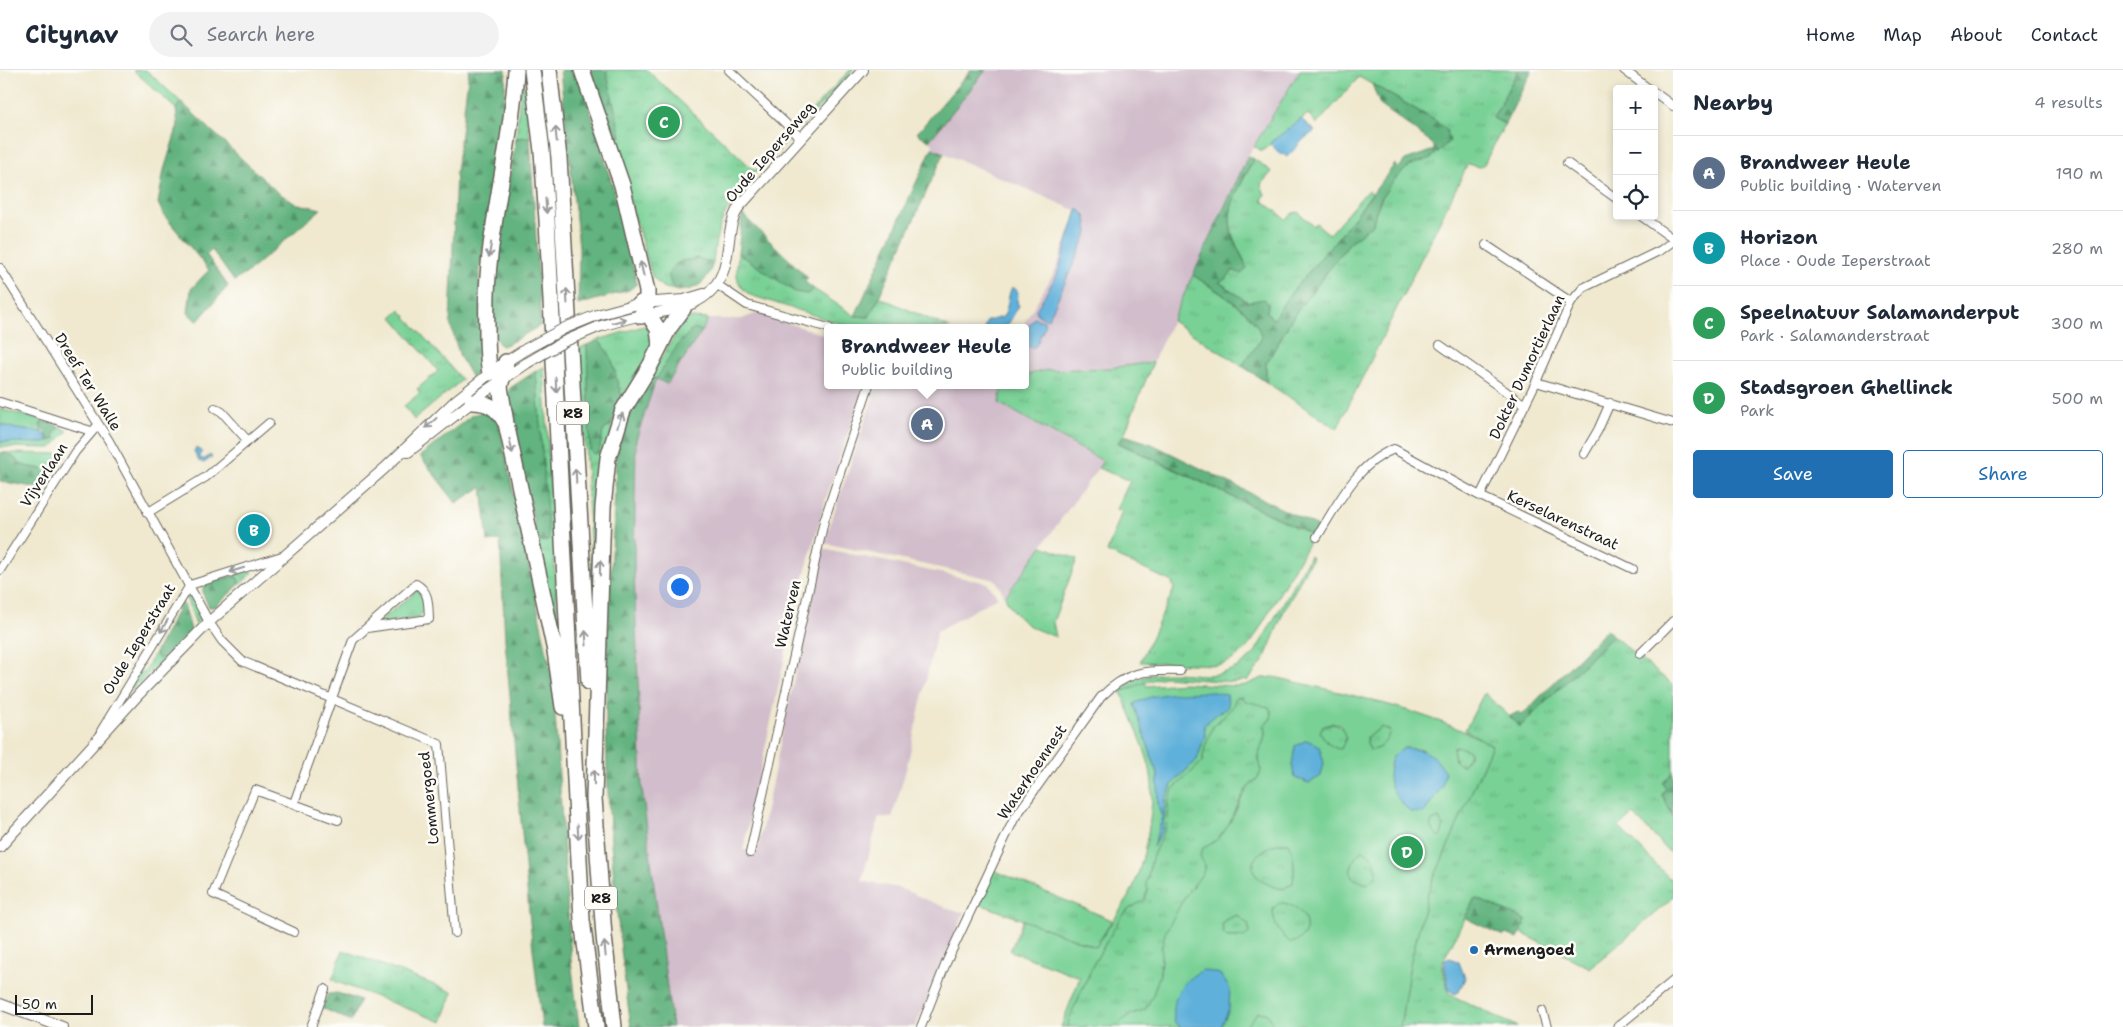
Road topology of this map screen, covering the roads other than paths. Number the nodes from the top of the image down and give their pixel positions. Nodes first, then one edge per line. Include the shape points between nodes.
1 (516, 70) edge
2 (532, 70) edge
3 (549, 70) edge
4 (582, 70) edge
5 (729, 70) edge
6 (863, 70) edge
7 (1624, 70) edge
8 (1645, 85) edge
9 (1658, 95) edge
10 (1673, 106) edge
11 (801, 138) junction
12 (1567, 163) dead end
13 (1613, 195) edge
14 (1647, 220) edge
15 (1673, 240) edge
16 (1486, 245) dead end
17 (0, 268) edge
18 (713, 288) junction
19 (1571, 302) junction
20 (645, 309) junction
21 (683, 309) junction
22 (824, 327) edge
23 (487, 331) junction
24 (660, 345) junction
25 (1440, 345) dead end
26 (516, 365) junction
27 (495, 377) junction
28 (1536, 382) junction
29 (868, 389) edge
30 (472, 398) junction
31 (0, 402) edge
32 (1610, 404) junction
33 (1525, 405) junction
34 (215, 408) dead end
35 (269, 423) dead end
36 (506, 423) junction
37 (1673, 423) edge
38 (98, 424) junction
39 (91, 431) junction
40 (248, 441) junction
41 (1584, 454) dead end
42 (1480, 496) junction
43 (147, 513) junction
44 (1317, 537) dead end
45 (283, 555) junction
46 (1633, 569) dead end
47 (0, 570) edge
48 (190, 585) junction
49 (1673, 621) edge
50 (210, 622) junction
51 (367, 628) junction
52 (1640, 654) dead end
53 (1180, 671) dead end
54 (333, 699) junction
55 (95, 742) junction
56 (594, 756) junction
57 (575, 775) junction
58 (294, 803) junction
59 (338, 820) dead end
60 (0, 847) edge
61 (750, 853) dead end
62 (582, 920) junction
63 (294, 932) dead end
64 (455, 933) dead end
65 (1673, 981) edge
66 (325, 989) dead end
67 (0, 1004) edge
68 (1542, 1011) dead end
69 (62, 1027) edge
70 (311, 1027) edge
71 (587, 1027) edge
72 (596, 1027) edge
73 (614, 1027) edge
74 (921, 1027) edge
75 (1547, 1027) edge
76 (1617, 1027) edge

1 -> 23 highway via 514,106 488,261
2 -> 57 highway, R8 via 547,220
56 -> 3 highway, R8 via 559,167
20 -> 4 highway via 647,291 622,185
5 - 11 street
6 - 11 street, Oude Ieperseweg
7 - 8 street
9 - 10 street
11 - 18 street, Oude Ieperseweg via 738,208 730,228 723,273
12 - 13 street
14 - 15 street
15 - 19 street, Dokter Dumortierlaan via 1661,250 1583,288
16 - 19 street
17 - 38 street, Dreef Ter Walle
18 - 20 street via 684,300
18 - 21 street via 698,302
18 - 22 street via 747,305
19 - 28 street, Dokter Dumortierlaan
20 - 21 street
20 - 24 highway via 658,329
26 -> 20 street, bridge via 562,342
20 - 26 street, bridge via 597,315 564,328 526,349
21 - 24 highway
23 - 26 highway via 492,343
23 - 27 highway
56 -> 24 highway via 600,557 608,458 623,410
25 - 33 street
26 - 27 highway
27 - 30 street
27 - 36 highway
28 - 32 street
28 - 33 street, Dokter Dumortierlaan
29 - 61 street, Waterven via 824,521
30 - 36 highway via 496,409
30 - 45 street, Oude Ieperstraat via 434,434 385,468
31 - 39 street
32 - 37 street
32 - 41 street
33 - 42 street, Dokter Dumortierlaan
34 - 40 street
35 - 40 street
36 -> 57 highway via 555,651
38 - 39 street, Vijverlaan
38 - 43 street, Dreef Ter Walle
39 - 47 street, Vijverlaan
40 - 43 street via 206,477
42 - 44 street, Kerselarenstraat via 1394,448 1369,465 1347,489
42 - 46 street, Kerselarenstraat
43 - 48 street, Dreef Ter Walle
45 -> 48 street, Oude Ieperstraat
45 - 50 street, Oude Ieperstraat
48 - 50 street, Dreef Ter Walle
48 -> 55 street, Oude Ieperstraat
49 - 52 street
50 - 54 street, Lommergoed via 222,641 242,661
50 - 55 street, Oude Ieperstraat
51 - 51 street via 416,584 425,589 429,619
51 - 54 street via 353,640
53 - 74 street, Waterhoennest via 1148,670 1123,680 1101,697 1014,819 946,963
54 - 58 street
54 - 64 street, Lommergoed via 439,744
55 - 60 street, Oude Ieperstraat
73 -> 56 highway, R8 via 602,916
57 -> 62 highway, R8
58 - 59 street
58 - 63 street via 255,790 213,894
62 - 71 highway, R8 via 578,934
62 - 72 highway, R8
65 - 76 street
66 - 70 street
67 - 69 street
68 - 75 street

